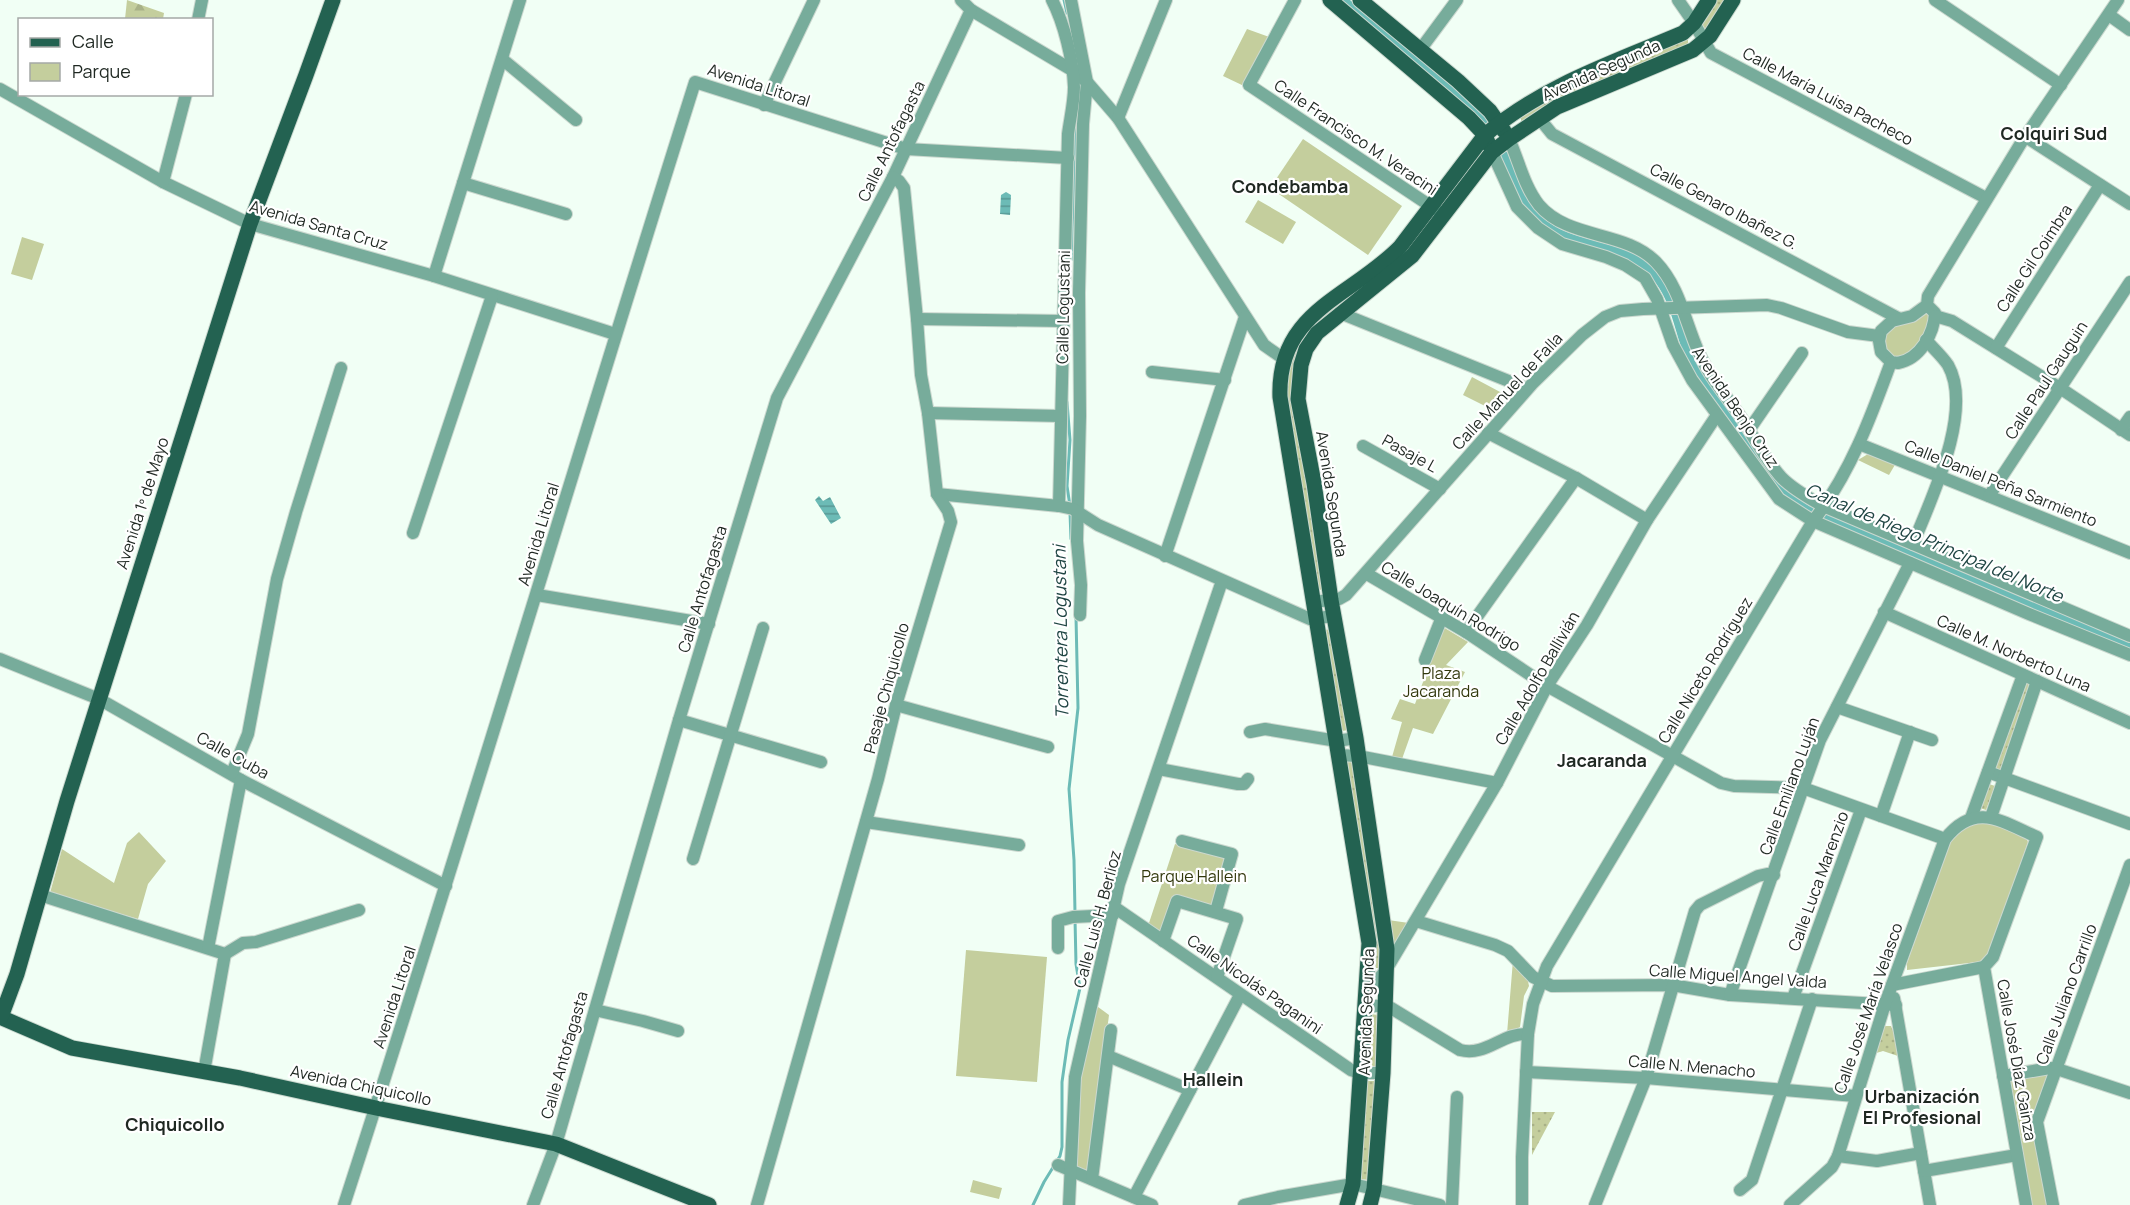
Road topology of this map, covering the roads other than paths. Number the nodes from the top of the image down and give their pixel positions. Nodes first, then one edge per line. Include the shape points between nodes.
1 (202, 0) edge
2 (333, 0) edge
3 (520, 0) edge
4 (814, 0) edge
5 (961, 0) edge
6 (1052, 0) edge
7 (1071, 0) edge
8 (1166, 0) edge
9 (1295, 0) edge
10 (1330, 0) edge
11 (1360, 0) edge
12 (1457, 0) edge
13 (1678, 0) edge
14 (1709, 0) edge
15 (1733, 0) edge
16 (1935, 0) edge
17 (2118, 0) edge
18 (971, 10) junction
19 (2109, 15) junction
20 (198, 18) edge
21 (1694, 23) junction
22 (2130, 30) edge
23 (1704, 43) junction
24 (1420, 50) junction
25 (502, 59) junction
26 (1072, 70) junction
27 (1087, 82) junction
28 (2061, 85) junction
29 (0, 88) edge
30 (185, 96) edge
31 (764, 105) junction
32 (1118, 118) junction
33 (1539, 118) junction
34 (576, 120) dead end
35 (1499, 123) junction
36 (1485, 135) junction
37 (2026, 137) junction
38 (1509, 139) junction
39 (906, 149) junction
40 (1492, 152) junction
41 (1068, 159) junction
42 (893, 177) junction
43 (163, 182) junction
44 (463, 183) junction
45 (2100, 185) junction
46 (1986, 198) junction
47 (2130, 204) edge
48 (1430, 206) junction
49 (566, 214) dead end
50 (1444, 215) junction
51 (250, 224) junction
52 (434, 276) junction
53 (2130, 282) edge
54 (492, 296) junction
55 (1927, 305) junction
56 (1672, 309) junction
57 (1340, 313) junction
58 (1245, 316) junction
59 (1935, 316) junction
60 (1898, 318) junction
61 (917, 319) junction
62 (1063, 321) junction
63 (615, 334) junction
64 (1879, 336) junction
65 (1926, 340) junction
66 (1996, 348) junction
67 (1802, 353) dead end
68 (1284, 359) junction
69 (1891, 362) junction
70 (341, 368) dead end
71 (1152, 372) dead end
72 (1225, 380) junction
73 (2060, 388) junction
74 (1525, 391) junction
75 (928, 413) junction
76 (1717, 415) junction
77 (1061, 416) junction
78 (2130, 417) edge
79 (1749, 430) junction
80 (2126, 432) edge
81 (1488, 433) junction
82 (1859, 444) junction
83 (1363, 446) dead end
84 (1939, 476) junction
85 (1576, 478) junction
86 (1440, 489) junction
87 (937, 494) junction
88 (1989, 496) junction
89 (1069, 508) junction
90 (1822, 508) junction
91 (1647, 520) junction
92 (1813, 520) junction
93 (413, 533) dead end
94 (1913, 544) junction
95 (2130, 553) edge
96 (1165, 556) junction
97 (1910, 563) junction
98 (1367, 574) junction
99 (1222, 581) junction
100 (537, 595) junction
101 (1331, 600) junction
102 (1313, 602) junction
103 (1884, 612) junction
104 (1080, 615) dead end
105 (1334, 616) junction
106 (1442, 617) junction
107 (1316, 618) junction
108 (709, 624) junction
109 (763, 628) dead end
110 (1466, 632) junction
111 (2130, 636) edge
112 (2130, 655) edge
113 (0, 659) edge
114 (1425, 660) dead end
115 (2022, 675) junction
116 (2037, 681) junction
117 (1548, 686) junction
118 (99, 699) junction
119 (896, 705) junction
120 (1837, 707) junction
121 (679, 720) junction
122 (2130, 723) edge
123 (1250, 732) dead end
124 (1910, 732) junction
125 (730, 735) junction
126 (1356, 738) junction
127 (1932, 740) dead end
128 (1048, 747) dead end
129 (1337, 748) junction
130 (1358, 756) junction
131 (1673, 756) junction
132 (821, 762) dead end
133 (1159, 769) junction
134 (1988, 772) junction
135 (237, 777) junction
136 (2005, 778) junction
137 (1248, 779) dead end
138 (1497, 783) junction
139 (1803, 788) junction
140 (1861, 810) junction
141 (1881, 816) junction
142 (1992, 817) junction
143 (1971, 818) junction
144 (866, 822) junction
145 (2130, 824) edge
146 (1945, 839) junction
147 (1182, 841) dead end
148 (1019, 845) dead end
149 (693, 859) dead end
150 (2130, 865) edge
151 (1774, 875) junction
152 (446, 886) junction
153 (40, 895) junction
154 (359, 910) dead end
155 (1113, 911) junction
156 (1216, 911) junction
157 (1416, 921) junction
158 (1163, 941) junction
159 (208, 948) junction
160 (1058, 948) dead end
161 (225, 954) junction
162 (1984, 967) junction
163 (1386, 970) junction
164 (1217, 977) junction
165 (1541, 981) junction
166 (1367, 983) junction
167 (1672, 985) junction
168 (1892, 985) junction
169 (1240, 995) junction
170 (1730, 995) junction
171 (1793, 998) junction
172 (1812, 999) junction
173 (1386, 1005) junction
174 (1890, 1005) junction
175 (1365, 1006) junction
176 (595, 1010) junction
177 (0, 1018) edge
178 (1111, 1030) dead end
179 (678, 1031) dead end
180 (1528, 1034) junction
181 (1108, 1056) junction
182 (2056, 1069) junction
183 (204, 1072) junction
184 (1526, 1072) junction
185 (1360, 1073) junction
186 (1383, 1073) junction
187 (2003, 1076) junction
188 (1646, 1078) junction
189 (1190, 1090) junction
190 (1782, 1091) junction
191 (2130, 1093) edge
192 (1856, 1096) junction
193 (1457, 1097) dead end
194 (376, 1108) junction
195 (556, 1144) junction
196 (1921, 1154) junction
197 (2017, 1155) junction
198 (1838, 1156) junction
199 (1058, 1166) dead end
200 (1071, 1171) junction
201 (1924, 1171) junction
202 (1092, 1179) junction
203 (1353, 1184) junction
204 (1374, 1189) junction
205 (1740, 1190) dead end
206 (1134, 1197) junction
207 (344, 1205) edge
208 (533, 1205) edge
209 (709, 1205) edge
210 (757, 1205) edge
211 (1069, 1205) edge
212 (1152, 1205) edge
213 (1244, 1205) edge
214 (1347, 1205) edge
215 (1370, 1205) edge
216 (1440, 1205) edge
217 (1452, 1205) edge
218 (1522, 1205) edge
219 (1595, 1205) edge
220 (1790, 1205) edge
221 (1930, 1205) edge
222 (2026, 1205) edge
223 (2052, 1205) edge

1 - 20 street
2 - 51 main road, Avenida 1º de Mayo
3 - 25 street
4 - 31 street
5 - 18 street
6 - 26 street, Calle Logustani via 1060,16
7 - 27 street, Calle Logustani
8 - 32 street
9 - 48 street, Calle Francisco M. Veracini via 1249,85
10 - 36 main road, Avenida Benjo Cruz via 1443,94
11 - 24 main road, Avenida Benjo Cruz
12 - 24 street
13 - 21 street, Calle María Luisa Pacheco
14 - 21 main road, Avenida Segunda
15 - 23 main road, Avenida Segunda
16 - 28 street
17 - 19 street
18 - 26 street
18 - 39 street, Calle Antofagasta
19 - 22 street
19 - 28 street
21 - 23 street, Calle María Luisa Pacheco
21 - 35 main road, Avenida Segunda via 1683,33 1551,90
23 - 33 main road, Avenida Segunda
23 - 46 street, Calle María Luisa Pacheco via 1711,53
24 - 35 main road, Avenida Benjo Cruz via 1458,81
25 - 34 street
25 - 44 street
26 - 27 street
26 - 41 street, Calle Logustani
27 - 32 street
27 - 89 street, Calle Logustani
28 - 37 street
29 - 43 street, Avenida Santa Cruz
30 - 43 street
31 - 39 street, Avenida Litoral
31 - 63 street, Avenida Litoral via 695,82
32 - 58 street
33 - 38 main road, Avenida Segunda
33 - 60 street, Calle Genaro Ibañez G. via 1552,134
35 - 36 main road, Avenida Segunda
35 - 38 main road, Avenida Benjo Cruz
36 - 40 main road, Avenida Benjo Cruz
36 - 48 main road, Avenida Segunda
37 - 45 street
37 - 46 street
38 - 40 main road, Avenida Segunda
38 - 56 street, Avenida Benjo Cruz via 1530,191 1551,216 1567,226 1620,242 1654,260 1665,273
39 - 41 street, Avenida Litoral
39 - 42 street, Calle Antofagasta
40 - 50 main road, Avenida Segunda
40 - 56 street, Avenida Benjo Cruz via 1517,207 1527,219 1562,244 1635,270
41 - 62 street, Calle Logustani
42 - 61 street, Pasaje Chiquicollo via 904,188
42 - 108 street, Calle Antofagasta via 777,398
43 - 51 street, Avenida Santa Cruz
44 - 49 street
44 - 52 street
45 - 47 street
45 - 66 street, Calle Gil Coimbra
46 - 55 street via 1928,296
48 - 50 street, Calle Francisco M. Veracini
48 - 68 main road, Avenida Segunda via 1389,258 1314,313 1296,334
50 - 57 main road, Avenida Segunda via 1402,266
51 - 52 street, Avenida Santa Cruz
51 - 118 main road, Avenida 1º de Mayo
52 - 54 street, Avenida Santa Cruz
53 - 73 street, Calle Paul Gauguin
54 - 63 street, Avenida Santa Cruz
54 - 93 street
55 - 59 street
55 - 60 street via 1912,316
56 - 64 street, Calle Manuel de Falla via 1767,305 1848,332
56 - 74 street, Calle Manuel de Falla via 1632,310 1605,317
56 - 76 street, Avenida Benjo Cruz via 1680,361
56 - 79 street, Avenida Benjo Cruz
57 - 74 street via 1521,386
57 - 101 main road, Avenida Segunda via 1306,349 1298,381
58 - 68 street via 1264,345
58 - 72 street
59 - 65 street
59 - 66 street via 1952,321
60 - 64 street
61 - 62 street
61 - 75 street, Pasaje Chiquicollo
62 - 77 street, Calle Logustani
63 - 100 street, Avenida Litoral
64 - 69 street via 1879,347
65 - 69 street via 1912,359
65 - 84 street via 1947,364 1955,393 1953,429
66 - 73 street
67 - 79 street
68 - 102 main road, Avenida Segunda via 1280,397
69 - 82 street, Calle Niceto Rodríguez
70 - 135 street via 280,568
71 - 72 street
72 - 96 street
73 - 80 street
73 - 88 street, Calle Paul Gauguin
74 - 81 street, Calle Manuel de Falla
75 - 77 street
75 - 87 street, Pasaje Chiquicollo
76 - 91 street, Calle Adolfo Ballivián
76 - 92 street, Avenida Benjo Cruz via 1779,499
77 - 89 street, Calle Logustani
78 - 80 street
79 - 90 street, Avenida Benjo Cruz via 1781,477
81 - 85 street
81 - 86 street, Calle Manuel de Falla
82 - 84 street, Calle Daniel Peña Sarmiento
82 - 90 street, Calle Niceto Rodríguez
83 - 86 street, Pasaje L
84 - 88 street, Calle Daniel Peña Sarmiento
84 - 94 street
85 - 91 street
85 - 110 street
86 - 98 street, Calle Manuel de Falla
87 - 89 street
87 - 119 street, Pasaje Chiquicollo via 951,522
88 - 95 street, Calle Daniel Peña Sarmiento
89 - 96 street
89 - 104 street, Calle Logustani via 1077,542
90 - 92 street, Calle Niceto Rodríguez
90 - 94 street, Avenida Benjo Cruz
91 - 117 street, Calle Adolfo Ballivián
92 - 97 street, Avenida Benjo Cruz
92 - 131 street, Calle Niceto Rodríguez
94 - 111 street, Avenida Benjo Cruz
96 - 99 street
97 - 103 street, Calle Emiliano Luján
97 - 112 street, Avenida Benjo Cruz
98 - 101 street, Calle Manuel de Falla via 1346,595
98 - 106 street, Calle Joaquín Rodrigo
99 - 107 street via 1310,619
99 - 133 street, Calle Luis H. Berlioz
100 - 108 street
100 - 152 street, Avenida Litoral
101 - 102 street, Calle Manuel de Falla
101 - 105 main road, Avenida Segunda
102 - 107 main road, Avenida Segunda
103 - 115 street, Calle M. Norberto Luna
103 - 120 street, Calle Emiliano Luján
105 - 107 street
105 - 126 main road, Avenida Segunda
106 - 110 street, Calle Joaquín Rodrigo
106 - 114 street
107 - 129 main road, Avenida Segunda
108 - 121 street, Calle Antofagasta
109 - 125 street
110 - 117 street, Calle Joaquín Rodrigo
113 - 118 street, Calle Cuba
115 - 116 street, Calle M. Norberto Luna
115 - 134 street
116 - 122 street, Calle M. Norberto Luna
116 - 136 street
117 - 131 street, Calle Joaquín Rodrigo
117 - 138 street, Calle Adolfo Ballivián
118 - 135 street, Calle Cuba
118 - 153 main road, Avenida 1º de Mayo
119 - 128 street
119 - 144 street, Pasaje Chiquicollo
120 - 124 street
120 - 139 street, Calle Emiliano Luján
121 - 125 street
121 - 176 street, Calle Antofagasta
123 - 129 street via 1265,729
124 - 127 street
124 - 141 street
125 - 132 street
125 - 149 street
126 - 129 street
126 - 130 main road, Avenida Segunda
129 - 130 street
129 - 166 main road, Avenida Segunda via 1367,926
130 - 138 street
130 - 163 main road, Avenida Segunda via 1387,950
131 - 139 street, Calle Joaquín Rodrigo via 1721,783
131 - 165 street, Calle Niceto Rodríguez
133 - 137 street via 1239,784
133 - 155 street, Calle Luis H. Berlioz
134 - 136 street
134 - 143 street
135 - 152 street, Calle Cuba
135 - 159 street
136 - 142 street
136 - 145 street
138 - 157 street, Calle Adolfo Ballivián
139 - 140 street, Calle Joaquín Rodrigo
139 - 151 street, Calle Emiliano Luján
140 - 141 street, Calle Joaquín Rodrigo
140 - 171 street, Calle Luca Marenzio
141 - 146 street, Calle Joaquín Rodrigo
142 - 143 street
142 - 162 street, Calle José Díaz Gainza via 2037,837 1993,957
143 - 146 street
144 - 148 street
144 - 210 street, Pasaje Chiquicollo
146 - 168 street, Calle José María Velasco
147 - 156 street via 1232,854
150 - 182 street, Calle Juliano Carrillo
151 - 167 street via 1758,876 1700,905
151 - 170 street, Calle Emiliano Luján
152 - 194 street, Avenida Litoral
153 - 159 street
153 - 177 main road, Avenida 1º de Mayo
154 - 161 street via 243,943
155 - 158 street, Calle Nicolás Paganini
155 - 160 street via 1059,921
155 - 200 street, Calle Luis H. Berlioz via 1075,1077
156 - 158 street via 1177,901
156 - 164 street via 1237,919
157 - 163 street, Calle Adolfo Ballivián
157 - 165 street via 1508,951
158 - 164 street, Calle Nicolás Paganini
159 - 161 street
161 - 183 street
162 - 168 street
162 - 187 street, Calle José Díaz Gainza
163 - 166 street, Calle Adolfo Ballivián via 1377,981
163 - 173 main road, Avenida Segunda
164 - 169 street, Calle Nicolás Paganini
165 - 167 street, Calle Miguel Angel Valda via 1552,986
165 - 180 street, Calle Niceto Rodríguez
166 - 175 main road, Avenida Segunda
167 - 170 street, Calle Miguel Angel Valda
167 - 188 street
168 - 174 street, Calle José María Velasco
169 - 185 street, Calle Nicolás Paganini
169 - 189 street
170 - 171 street, Calle Miguel Angel Valda
171 - 172 street, Calle Miguel Angel Valda
172 - 174 street, Calle Miguel Angel Valda
172 - 190 street
173 - 175 street
173 - 180 street via 1470,1053 1516,1033
173 - 186 main road, Avenida Segunda
174 - 192 street, Calle José María Velasco
174 - 196 street
175 - 185 main road, Avenida Segunda
176 - 179 street
176 - 195 street, Calle Antofagasta
177 - 183 main road, Avenida Chiquicollo via 72,1048
178 - 181 street
180 - 184 street, Calle Niceto Rodríguez
181 - 189 street
181 - 202 street
182 - 187 street
182 - 191 street
182 - 223 street, Calle Juliano Carrillo via 2037,1122
183 - 194 main road, Avenida Chiquicollo
184 - 188 street, Calle N. Menacho
184 - 218 street, Calle Niceto Rodríguez
185 - 186 street, Calle Nicolás Paganini
185 - 203 main road, Avenida Segunda
186 - 204 main road, Avenida Segunda
187 - 197 street, Calle José Díaz Gainza
188 - 190 street, Calle N. Menacho
188 - 219 street
189 - 206 street
190 - 192 street, Calle N. Menacho
190 - 205 street via 1752,1180
192 - 198 street, Calle José María Velasco
193 - 217 street
194 - 195 main road, Avenida Chiquicollo
194 - 207 street, Avenida Litoral
195 - 208 street, Calle Antofagasta
195 - 209 main road, Avenida Chiquicollo
196 - 198 street via 1877,1161
196 - 201 street
197 - 201 street
197 - 222 street, Calle José Díaz Gainza
198 - 220 street, Calle José María Velasco via 1832,1167
199 - 200 street
200 - 202 street
200 - 211 street, Calle Luis H. Berlioz
201 - 221 street
202 - 206 street
203 - 204 street
203 - 213 street
203 - 214 main road, Avenida Segunda
204 - 215 main road, Avenida Segunda
204 - 216 street
206 - 212 street

